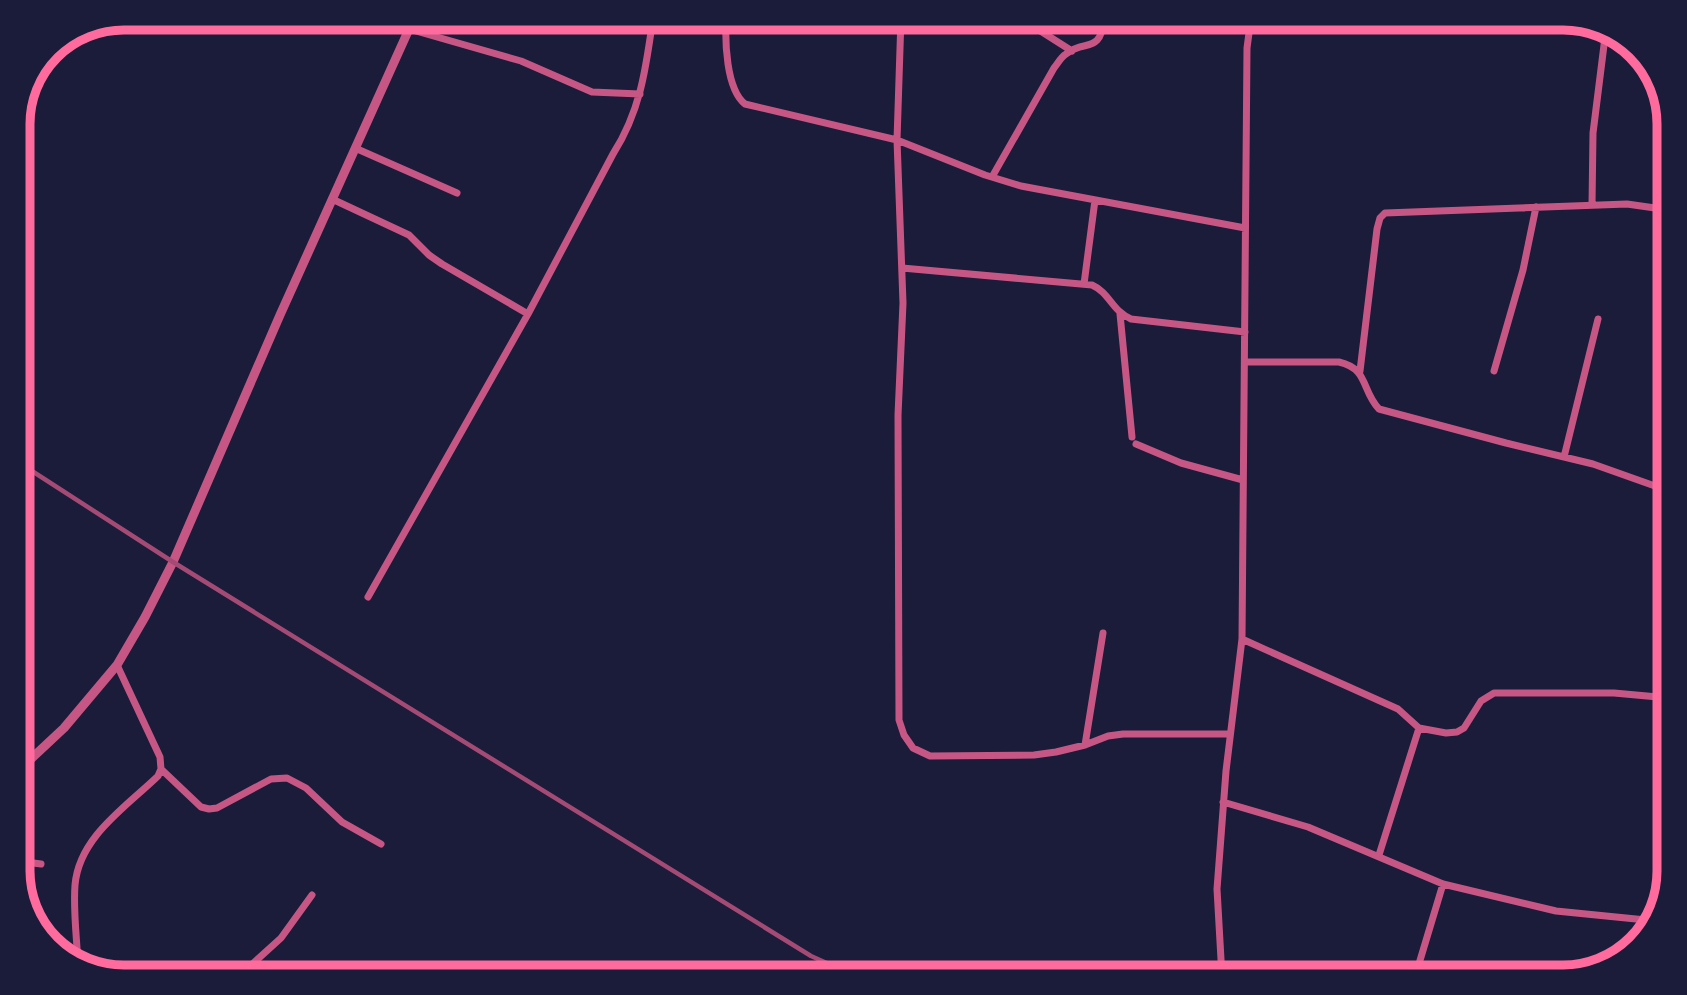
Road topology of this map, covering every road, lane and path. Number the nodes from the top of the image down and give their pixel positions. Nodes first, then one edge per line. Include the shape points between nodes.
1 (409, 30) edge
2 (412, 30) edge
3 (651, 30) edge
4 (726, 30) edge
5 (901, 30) edge
6 (1039, 30) edge
7 (1101, 30) edge
8 (1249, 30) edge
9 (1605, 39) edge
10 (1072, 51) junction
11 (640, 94) junction
12 (897, 139) junction
13 (355, 148) junction
14 (992, 177) junction
15 (457, 193) dead end
16 (332, 199) junction
17 (1095, 200) junction
18 (1592, 205) junction
19 (1536, 207) junction
20 (1657, 208) edge
21 (1245, 228) junction
22 (902, 268) junction
23 (1084, 284) junction
24 (527, 314) junction
25 (1120, 314) junction
26 (1598, 319) dead end
27 (1245, 332) junction
28 (1245, 362) junction
29 (1360, 371) junction
30 (1494, 371) dead end
31 (1564, 457) junction
32 (1243, 480) junction
33 (1657, 487) edge
34 (368, 597) dead end
35 (1102, 633) dead end
36 (1242, 639) junction
37 (117, 665) junction
38 (1657, 697) edge
39 (1419, 728) junction
40 (1230, 734) junction
41 (1085, 745) junction
42 (30, 760) edge
43 (161, 769) junction
44 (1223, 802) junction
45 (381, 844) dead end
46 (1379, 855) junction
47 (30, 863) edge
48 (41, 864) dead end
49 (1443, 884) junction
50 (312, 895) dead end
51 (1644, 919) edge
52 (78, 953) edge
53 (252, 965) edge
54 (1221, 965) edge
55 (1419, 965) edge

1 - 13 street
2 - 11 street via 521,61 592,92
3 - 11 street
4 - 12 street via 734,88 745,104
5 - 12 street
6 - 10 street
7 - 10 street via 1093,45
8 - 21 street
9 - 18 street via 1593,133
10 - 14 street via 1054,68
11 - 24 street via 627,131
12 - 14 street
12 - 22 street
13 - 15 street
13 - 16 street
14 - 17 street
16 - 24 street via 409,235 442,264
16 - 37 street via 173,562
17 - 21 street
17 - 23 street
18 - 19 street
18 - 20 street
19 - 29 street via 1385,213 1380,218
19 - 30 street
21 - 27 street
22 - 23 street
22 - 41 street via 898,415 901,728 913,748 930,756 1034,755
23 - 25 street via 1101,289
24 - 34 street
25 - 27 street via 1144,321
25 - 32 street via 1134,440 1181,463
26 - 31 street
27 - 28 street
28 - 29 street via 1339,362
28 - 32 street
29 - 31 street via 1379,409
31 - 33 street
32 - 36 street
35 - 41 street
36 - 39 street via 1398,709
36 - 40 street
37 - 42 street via 64,728
37 - 43 street via 160,757
38 - 39 street via 1494,693 1481,701 1457,732
39 - 46 street
40 - 41 street via 1116,735
40 - 44 street
43 - 45 street via 201,807 209,809 271,779 287,778 306,788 342,822
43 - 52 street via 91,840 83,855 75,885
44 - 46 street via 1308,827
44 - 54 street via 1217,889
46 - 49 street
47 - 48 street
49 - 51 street via 1556,911
49 - 55 street
50 - 53 street via 281,938

